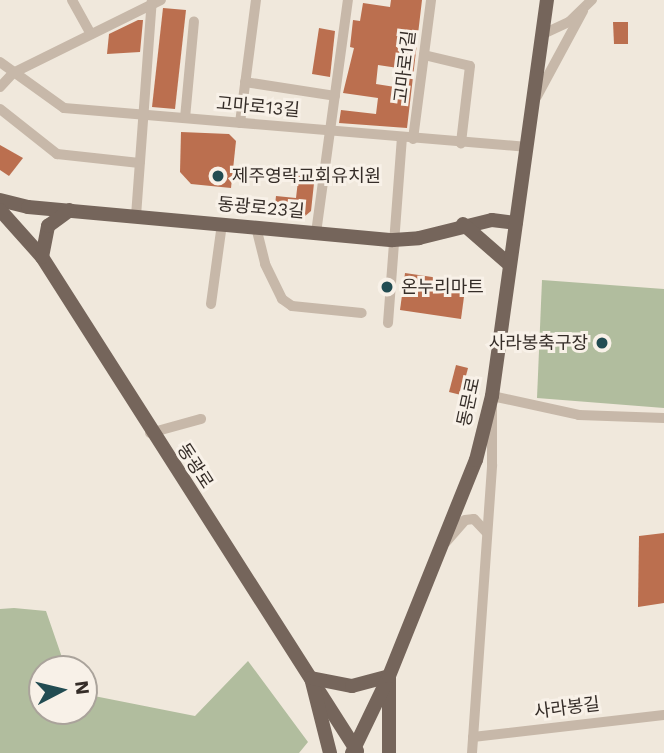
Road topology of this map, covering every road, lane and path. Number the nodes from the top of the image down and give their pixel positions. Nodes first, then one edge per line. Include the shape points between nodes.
1 (72, 0) edge
2 (256, 0) edge
3 (348, 0) edge
4 (431, 0) edge
5 (547, 0) edge
6 (592, 0) edge
7 (156, 1) edge
8 (583, 11) junction
9 (194, 21) dead end
10 (91, 34) junction
11 (543, 34) junction
12 (424, 55) junction
13 (0, 62) edge
14 (13, 73) junction
15 (245, 82) junction
16 (0, 87) edge
17 (335, 96) junction
18 (534, 102) junction
19 (0, 109) edge
20 (142, 117) junction
21 (185, 118) junction
22 (240, 123) junction
23 (330, 130) junction
24 (408, 139) junction
25 (461, 143) junction
26 (527, 147) junction
27 (140, 163) junction
28 (0, 200) edge
29 (0, 210) edge
30 (70, 210) junction
31 (135, 216) junction
32 (516, 223) junction
33 (222, 224) junction
34 (463, 225) junction
35 (256, 227) junction
36 (316, 233) junction
37 (393, 240) junction
38 (42, 257) junction
39 (510, 265) junction
40 (211, 304) dead end
41 (362, 313) dead end
42 (388, 323) dead end
43 (492, 396) junction
44 (664, 418) edge
45 (201, 419) dead end
46 (150, 433) junction
47 (485, 532) junction
48 (440, 549) junction
49 (389, 676) junction
50 (312, 678) junction
51 (664, 715) edge
52 (473, 737) junction
53 (355, 751) edge
54 (330, 753) edge
55 (389, 753) edge
56 (472, 753) edge

1 - 10 street
2 - 15 street
3 - 17 street
4 - 12 street, 고마로1길
5 - 11 main road, 동문로
6 - 8 street
7 - 10 street
7 - 20 street
8 - 11 street
8 - 18 street
9 - 21 street
10 - 14 street
11 - 18 main road, 동문로
12 - 24 street, 고마로1길
12 - 25 street via 470,66
13 - 14 street, 고마로13길
14 - 16 street
14 - 20 street, 고마로13길 via 64,108
15 - 17 street
15 - 22 street
17 - 23 street
18 - 26 main road, 동문로
19 - 27 street via 57,154
20 - 21 street, 고마로13길
20 - 27 street
21 - 22 street, 고마로13길
22 - 23 street, 고마로13길
23 - 24 street, 고마로13길
23 - 36 street
24 - 25 street, 고마로13길
24 - 37 street, 고마로1길
25 - 26 street, 고마로13길
26 - 32 main road, 동문로
27 - 31 street
28 - 30 main road, 동광로23길
29 - 38 main road, 동광로
30 - 31 main road, 동광로23길
30 - 38 main road via 48,226
31 - 33 main road, 동광로23길
32 - 34 main road, 동광로23길 via 492,220
32 - 39 main road, 동문로
33 - 35 main road, 동광로23길
33 - 40 street
34 - 37 main road, 동광로23길 via 419,239
34 - 39 main road
35 - 36 main road, 동광로23길
35 - 41 street via 265,264 282,299 292,306
36 - 37 main road, 동광로23길
37 - 42 street, 고마로1길
38 - 46 main road, 동광로
39 - 43 main road, 동문로
43 - 44 street via 579,415
43 - 47 street
43 - 48 main road, 동문로 via 476,460
45 - 46 street
46 - 50 main road, 동광로
47 - 48 street via 474,519 465,520
47 - 52 street
48 - 49 main road, 동문로
49 - 50 main road via 352,686
49 - 53 main road, 동문로
49 - 55 main road
50 - 53 main road, 동광로
50 - 54 main road
51 - 52 street, 사라봉길
52 - 56 street

